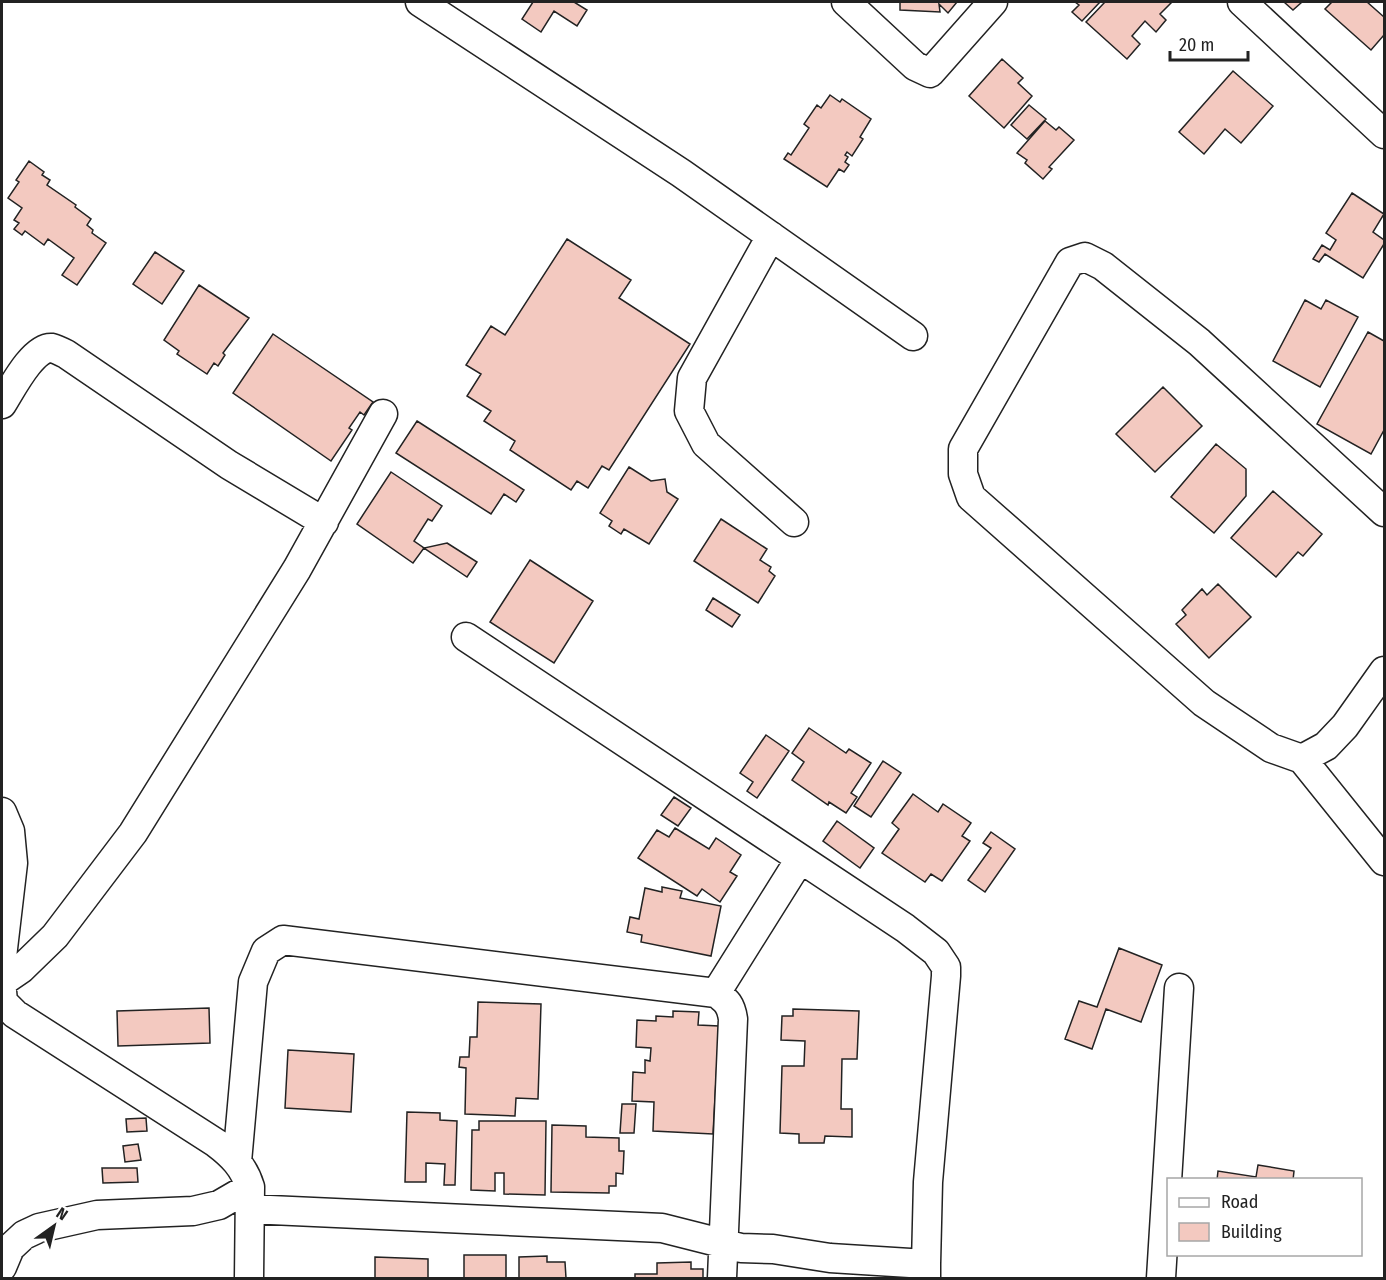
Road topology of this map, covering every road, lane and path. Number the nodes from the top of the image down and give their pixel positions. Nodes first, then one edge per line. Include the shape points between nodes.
1 (420, 2) edge
2 (846, 2) edge
3 (993, 2) edge
4 (1242, 2) edge
5 (1384, 134) edge
6 (771, 236) junction
7 (914, 336) dead end
8 (2, 404) edge
9 (383, 414) dead end
10 (1384, 512) edge
11 (324, 522) junction
12 (794, 522) dead end
13 (466, 637) dead end
14 (1384, 671) edge
15 (1302, 759) junction
16 (2, 812) edge
17 (800, 859) junction
18 (1384, 861) edge
19 (2, 957) edge
20 (2, 982) edge
21 (1179, 988) dead end
22 (2, 991) edge
23 (716, 993) junction
24 (237, 1162) junction
25 (1167, 1178) edge
26 (1167, 1181) edge
27 (250, 1198) junction
28 (722, 1243) junction
29 (2, 1267) edge
30 (926, 1271) edge
31 (249, 1278) edge
32 (722, 1278) edge
33 (1161, 1278) edge

1 - 6 street
2 - 3 street via 915,66 930,73
4 - 5 street
6 - 7 street
6 - 12 street via 692,378 689,411 706,444
8 - 11 street via 31,360 51,348 66,354 229,465
9 - 11 street
10 - 15 street via 1199,342 1085,256 1070,262 963,449 963,474 971,497 1204,703 1271,748
11 - 20 street via 133,833 55,936
13 - 17 street
14 - 15 street via 1345,726 1326,746
15 - 18 street
16 - 19 street via 10,831 13,863
17 - 23 street
17 - 30 street via 919,938 946,967 928,1182
21 - 25 street
22 - 24 street via 3,1002 15,1014 216,1143
23 - 24 street via 283,940 266,951 254,982
23 - 28 street via 732,1007 733,1018
24 - 27 street via 246,1174
26 - 33 street
27 - 28 street via 662,1227
27 - 29 street via 193,1211 97,1215 39,1228 10,1248
27 - 31 street
28 - 30 street
28 - 32 street

